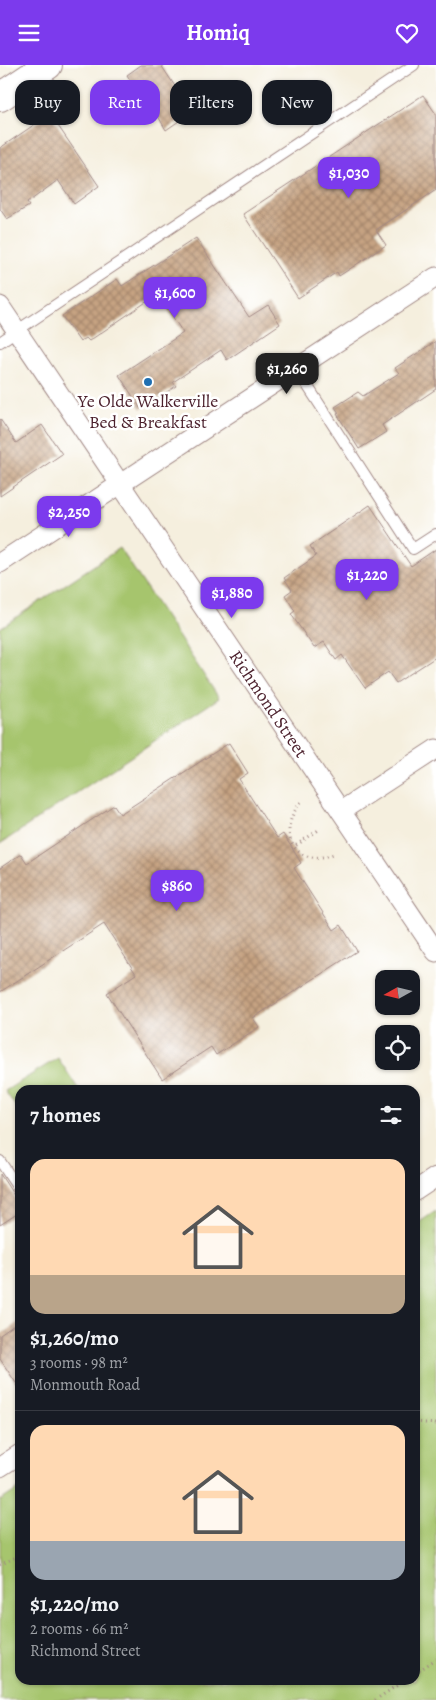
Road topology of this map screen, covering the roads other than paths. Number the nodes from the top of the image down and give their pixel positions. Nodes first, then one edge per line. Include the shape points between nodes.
1 (48, 65) edge
2 (414, 65) edge
3 (0, 97) edge
4 (436, 277) edge
5 (0, 306) edge
6 (17, 331) junction
7 (0, 341) edge
8 (296, 368) junction
9 (120, 484) junction
10 (436, 534) edge
11 (0, 563) edge
12 (436, 749) edge
13 (341, 811) junction
14 (436, 952) edge
15 (0, 1161) edge
16 (436, 1177) edge
17 (15, 1184) edge
18 (420, 1188) edge
19 (15, 1457) edge
20 (0, 1467) edge

1 - 3 main road
2 - 6 lane
4 - 8 street
5 - 6 street, Richmond Street
6 - 7 lane
6 - 9 street, Richmond Street
8 - 9 street
8 - 10 lane via 413,549
9 - 11 street
9 - 13 street, Richmond Street
12 - 13 street
13 - 14 street, Richmond Street
15 - 17 lane
16 - 18 street
19 - 20 street

